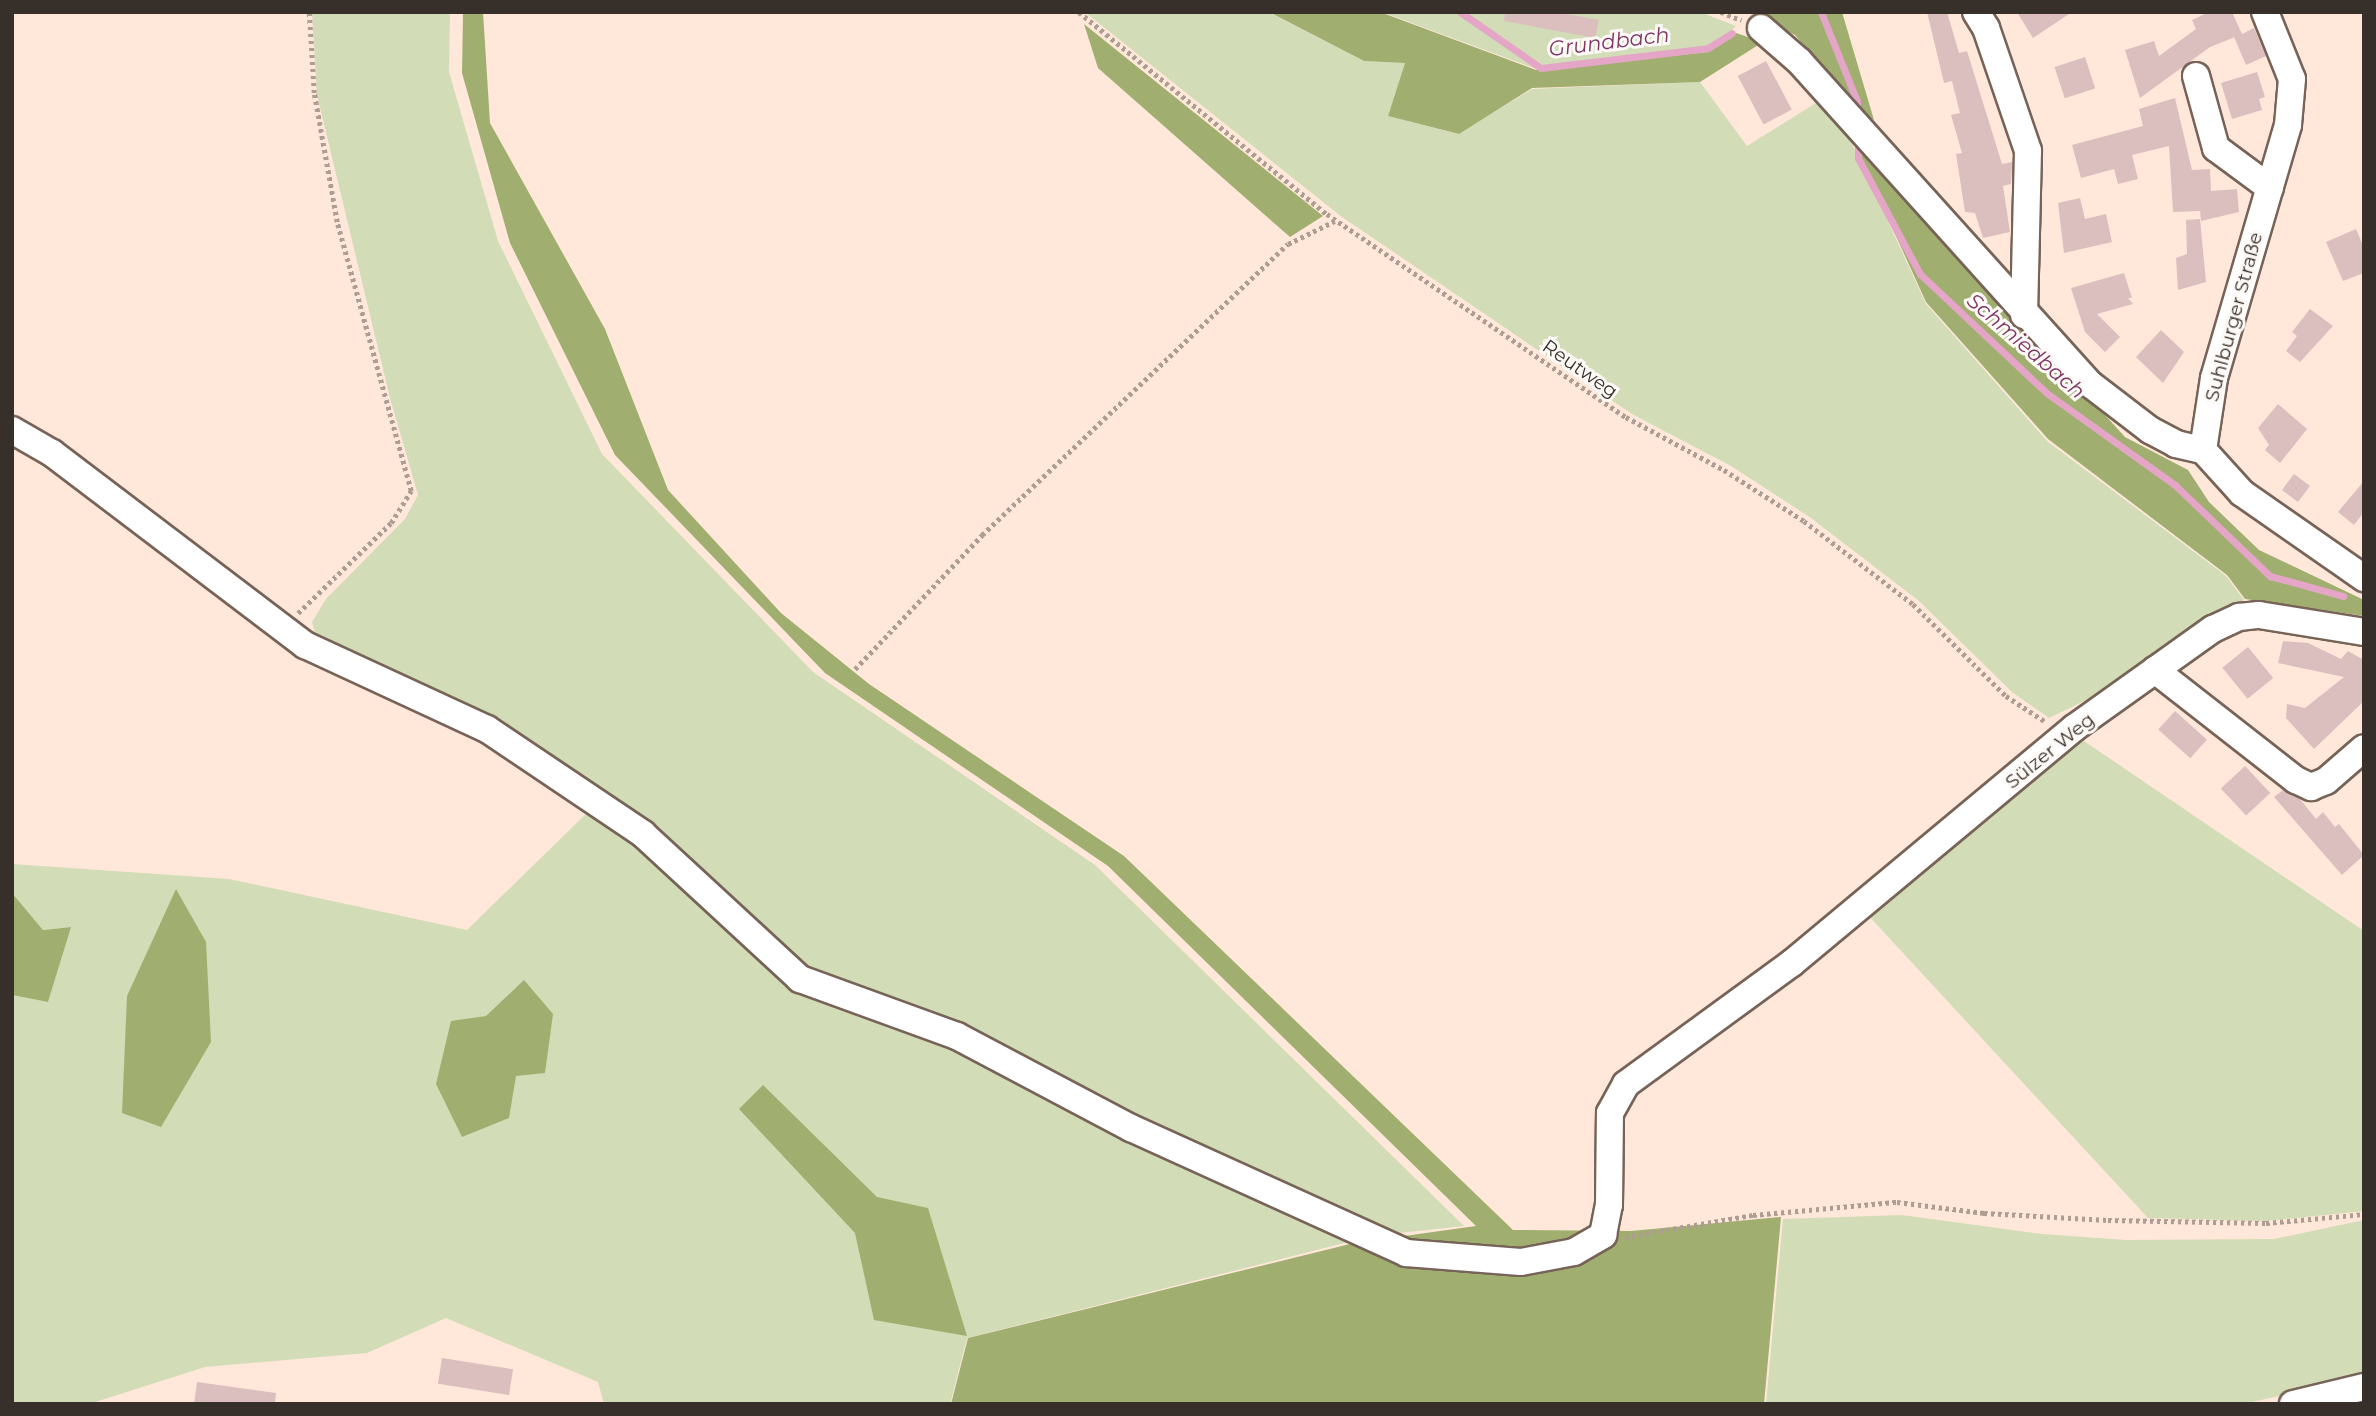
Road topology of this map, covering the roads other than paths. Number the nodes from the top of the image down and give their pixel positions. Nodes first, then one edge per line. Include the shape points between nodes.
1 (1976, 12) edge
2 (2265, 12) edge
3 (1761, 28) dead end
4 (2196, 76) dead end
5 (2270, 188) junction
6 (2024, 315) junction
7 (12, 430) edge
8 (2203, 450) junction
9 (2364, 578) edge
10 (2364, 632) edge
11 (2155, 670) junction
12 (2364, 748) edge
13 (2364, 1387) edge
14 (2293, 1404) edge

1 - 6 street via 1986,28 2028,151
2 - 5 street, Suhlburger Straße via 2292,79 2288,125
3 - 6 street via 1799,61
4 - 5 street via 2216,148
5 - 8 street, Suhlburger Straße via 2214,379
6 - 8 street via 2090,384 2140,422 2176,444
7 - 11 street, Sülzer Weg via 52,453 305,645 487,729 643,834 800,979 957,1036 1131,1128 1406,1253 1521,1262 1574,1252 1603,1234 1609,1205 1610,1113 1626,1084 1792,963 2074,728
8 - 9 street via 2242,492
10 - 11 street, Sülzer Weg via 2259,615 2239,617 2213,629
11 - 12 street via 2311,787 2326,781
13 - 14 street

